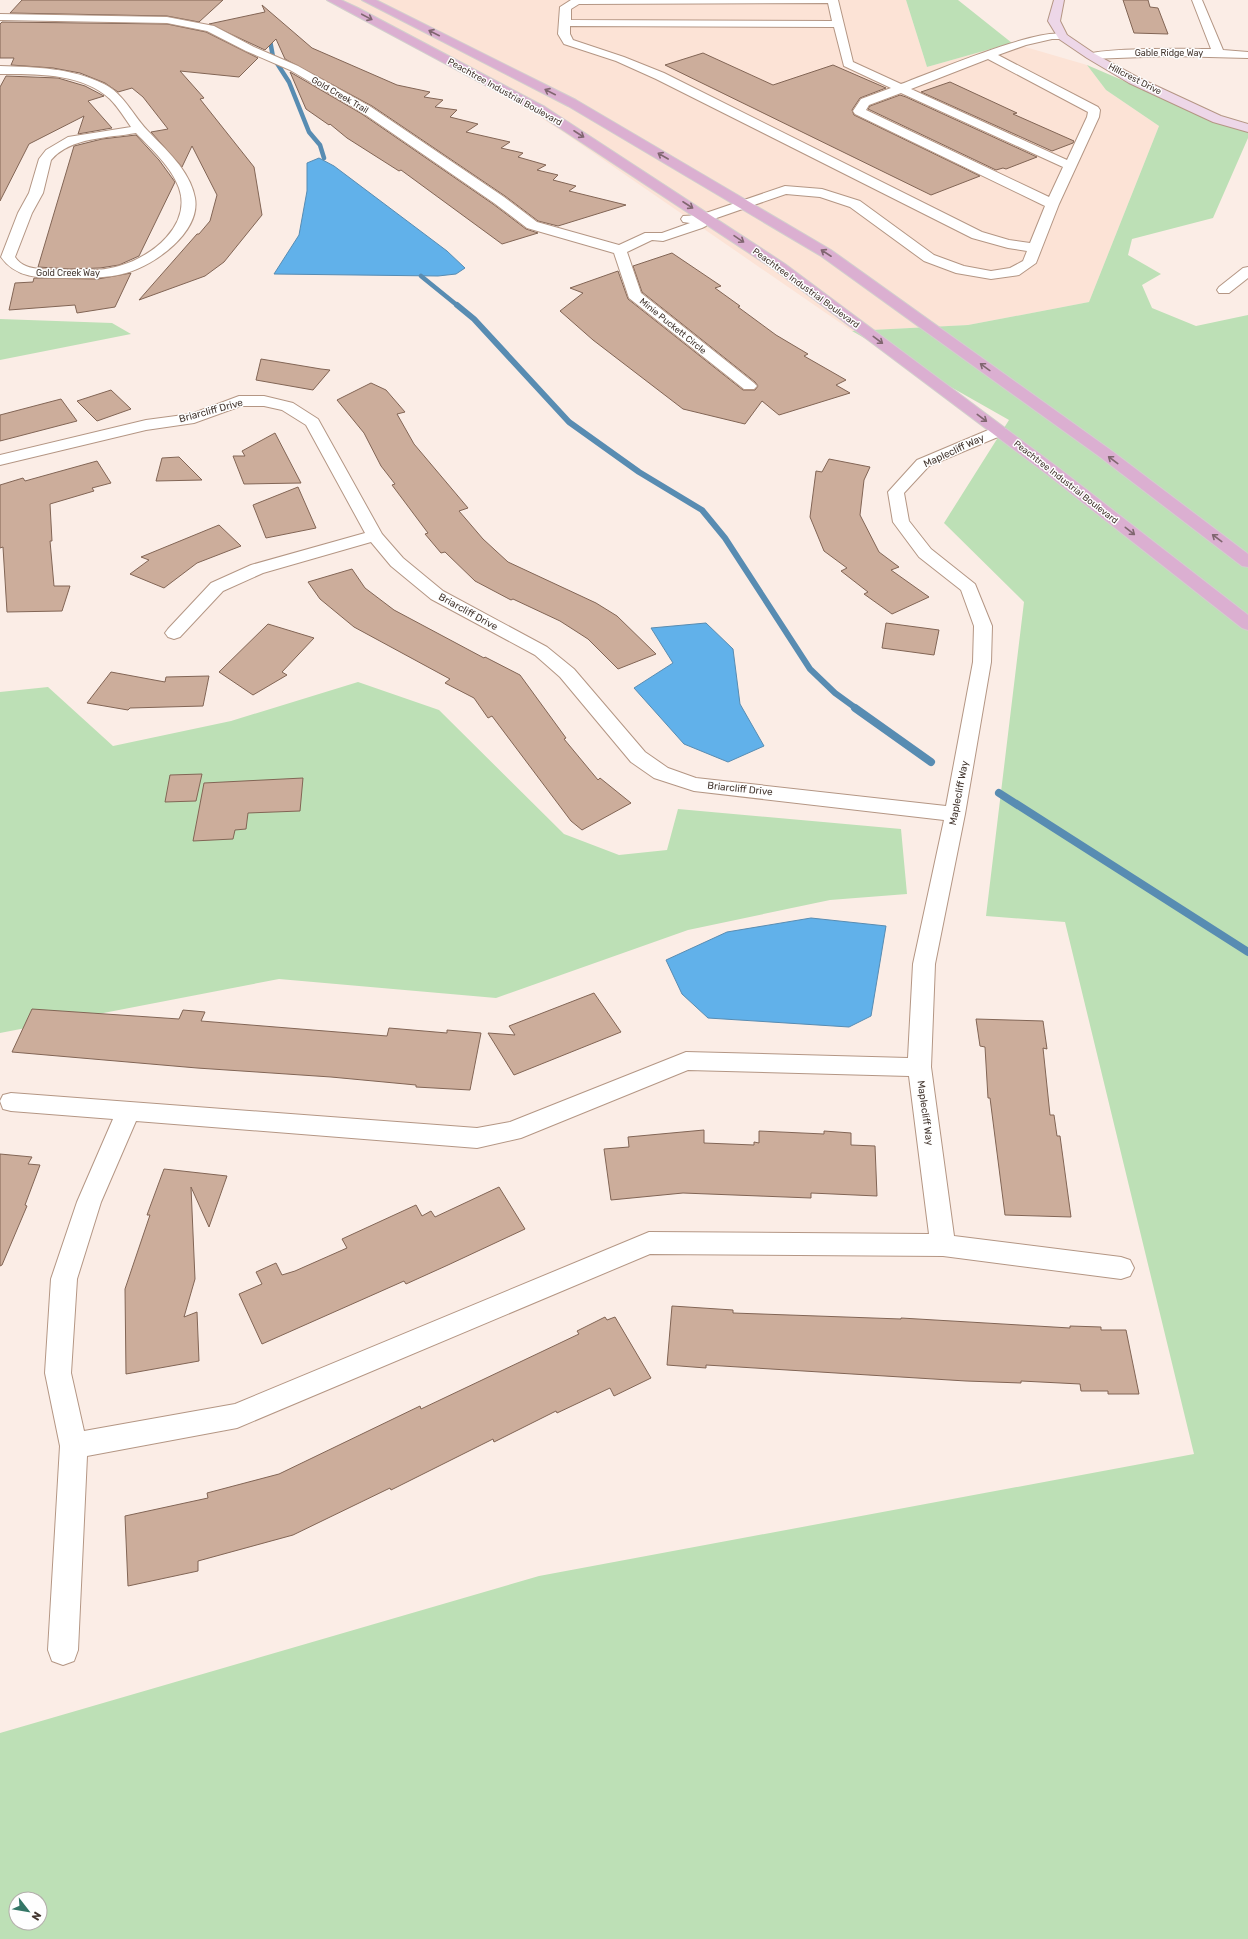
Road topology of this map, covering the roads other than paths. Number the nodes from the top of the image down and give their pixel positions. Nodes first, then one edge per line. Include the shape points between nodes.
1 (332, 0) edge
2 (367, 0) edge
3 (1059, 0) edge
4 (1197, 0) edge
5 (0, 17) edge
6 (565, 23) junction
7 (839, 24) junction
8 (1063, 37) junction
9 (1218, 53) junction
10 (989, 55) junction
11 (1248, 55) edge
12 (1091, 56) junction
13 (0, 70) edge
14 (901, 88) junction
15 (1248, 128) edge
16 (138, 129) junction
17 (1070, 166) junction
18 (745, 204) junction
19 (1052, 204) junction
20 (704, 218) junction
21 (1035, 248) junction
22 (620, 250) junction
23 (1248, 271) edge
24 (1224, 290) dead end
25 (749, 386) dead end
26 (999, 431) junction
27 (0, 460) edge
28 (375, 536) junction
29 (1248, 562) edge
30 (1248, 624) edge
31 (174, 633) dead end
32 (955, 814) junction
33 (919, 1067) junction
34 (11, 1102) dead end
35 (129, 1111) junction
36 (943, 1245) junction
37 (1122, 1268) dead end
38 (74, 1446) junction
39 (63, 1650) dead end

1 -> 20 main road, Peachtree Industrial Boulevard via 541,110
18 -> 2 main road, Peachtree Industrial Boulevard via 572,103
3 - 8 street, Hillcrest Drive via 1054,21
4 - 9 street
5 - 22 street, Gold Creek Trail via 167,20 210,28 294,68 367,110 532,225
6 - 7 street
6 - 7 street via 566,7 577,1 833,0
6 - 21 street via 564,34 568,42 620,59 660,76 977,234 1008,244
7 - 14 street via 848,64
8 - 10 street via 1052,36 1023,42
8 - 12 street, Hillcrest Drive
9 - 11 street, Gable Ridge Way
9 - 12 street, Gable Ridge Way via 1145,52
10 - 14 street
10 - 17 street via 1094,110
12 - 15 street, Hillcrest Drive via 1133,80 1217,119
13 - 16 street, Gold Creek Way via 38,70 100,86 119,100
14 - 17 street
14 - 19 street via 865,102 859,111
16 - 16 street, Gold Creek Way via 170,162 182,180 190,209 180,230 152,257 140,264 110,272 44,274 18,268 11,262 8,257 36,193 45,159 50,153 59,146 80,138
17 - 19 street
18 - 20 street
18 - 21 street via 785,190 822,193 855,204 929,258 961,270 991,275 1014,272 1029,263
29 -> 18 main road, Peachtree Industrial Boulevard via 1106,454 831,256
19 - 21 street
20 - 22 street via 697,225 663,237 650,236
20 -> 26 main road, Peachtree Industrial Boulevard via 780,267
22 - 25 street, Minie Puckett Circle via 634,295
23 - 24 street
26 -> 30 main road, Peachtree Industrial Boulevard
26 - 32 street, Maplecliff Way via 924,462 896,492 901,522 925,554 969,588 983,626 982,662
27 - 28 street, Briarcliff Drive via 146,426 194,418 240,401 264,401 287,406 312,422
28 - 31 street via 257,569 217,587
28 - 32 street, Briarcliff Drive via 397,562 437,595 541,651 567,673 638,757 661,773 694,784
32 - 33 street, Maplecliff Way via 924,964
33 - 35 street via 686,1061 513,1131 476,1138
33 - 36 street, Maplecliff Way
34 - 35 street
35 - 38 street via 88,1202 64,1279 58,1373
36 - 37 street
36 - 38 street via 649,1243 238,1416
38 - 39 street

